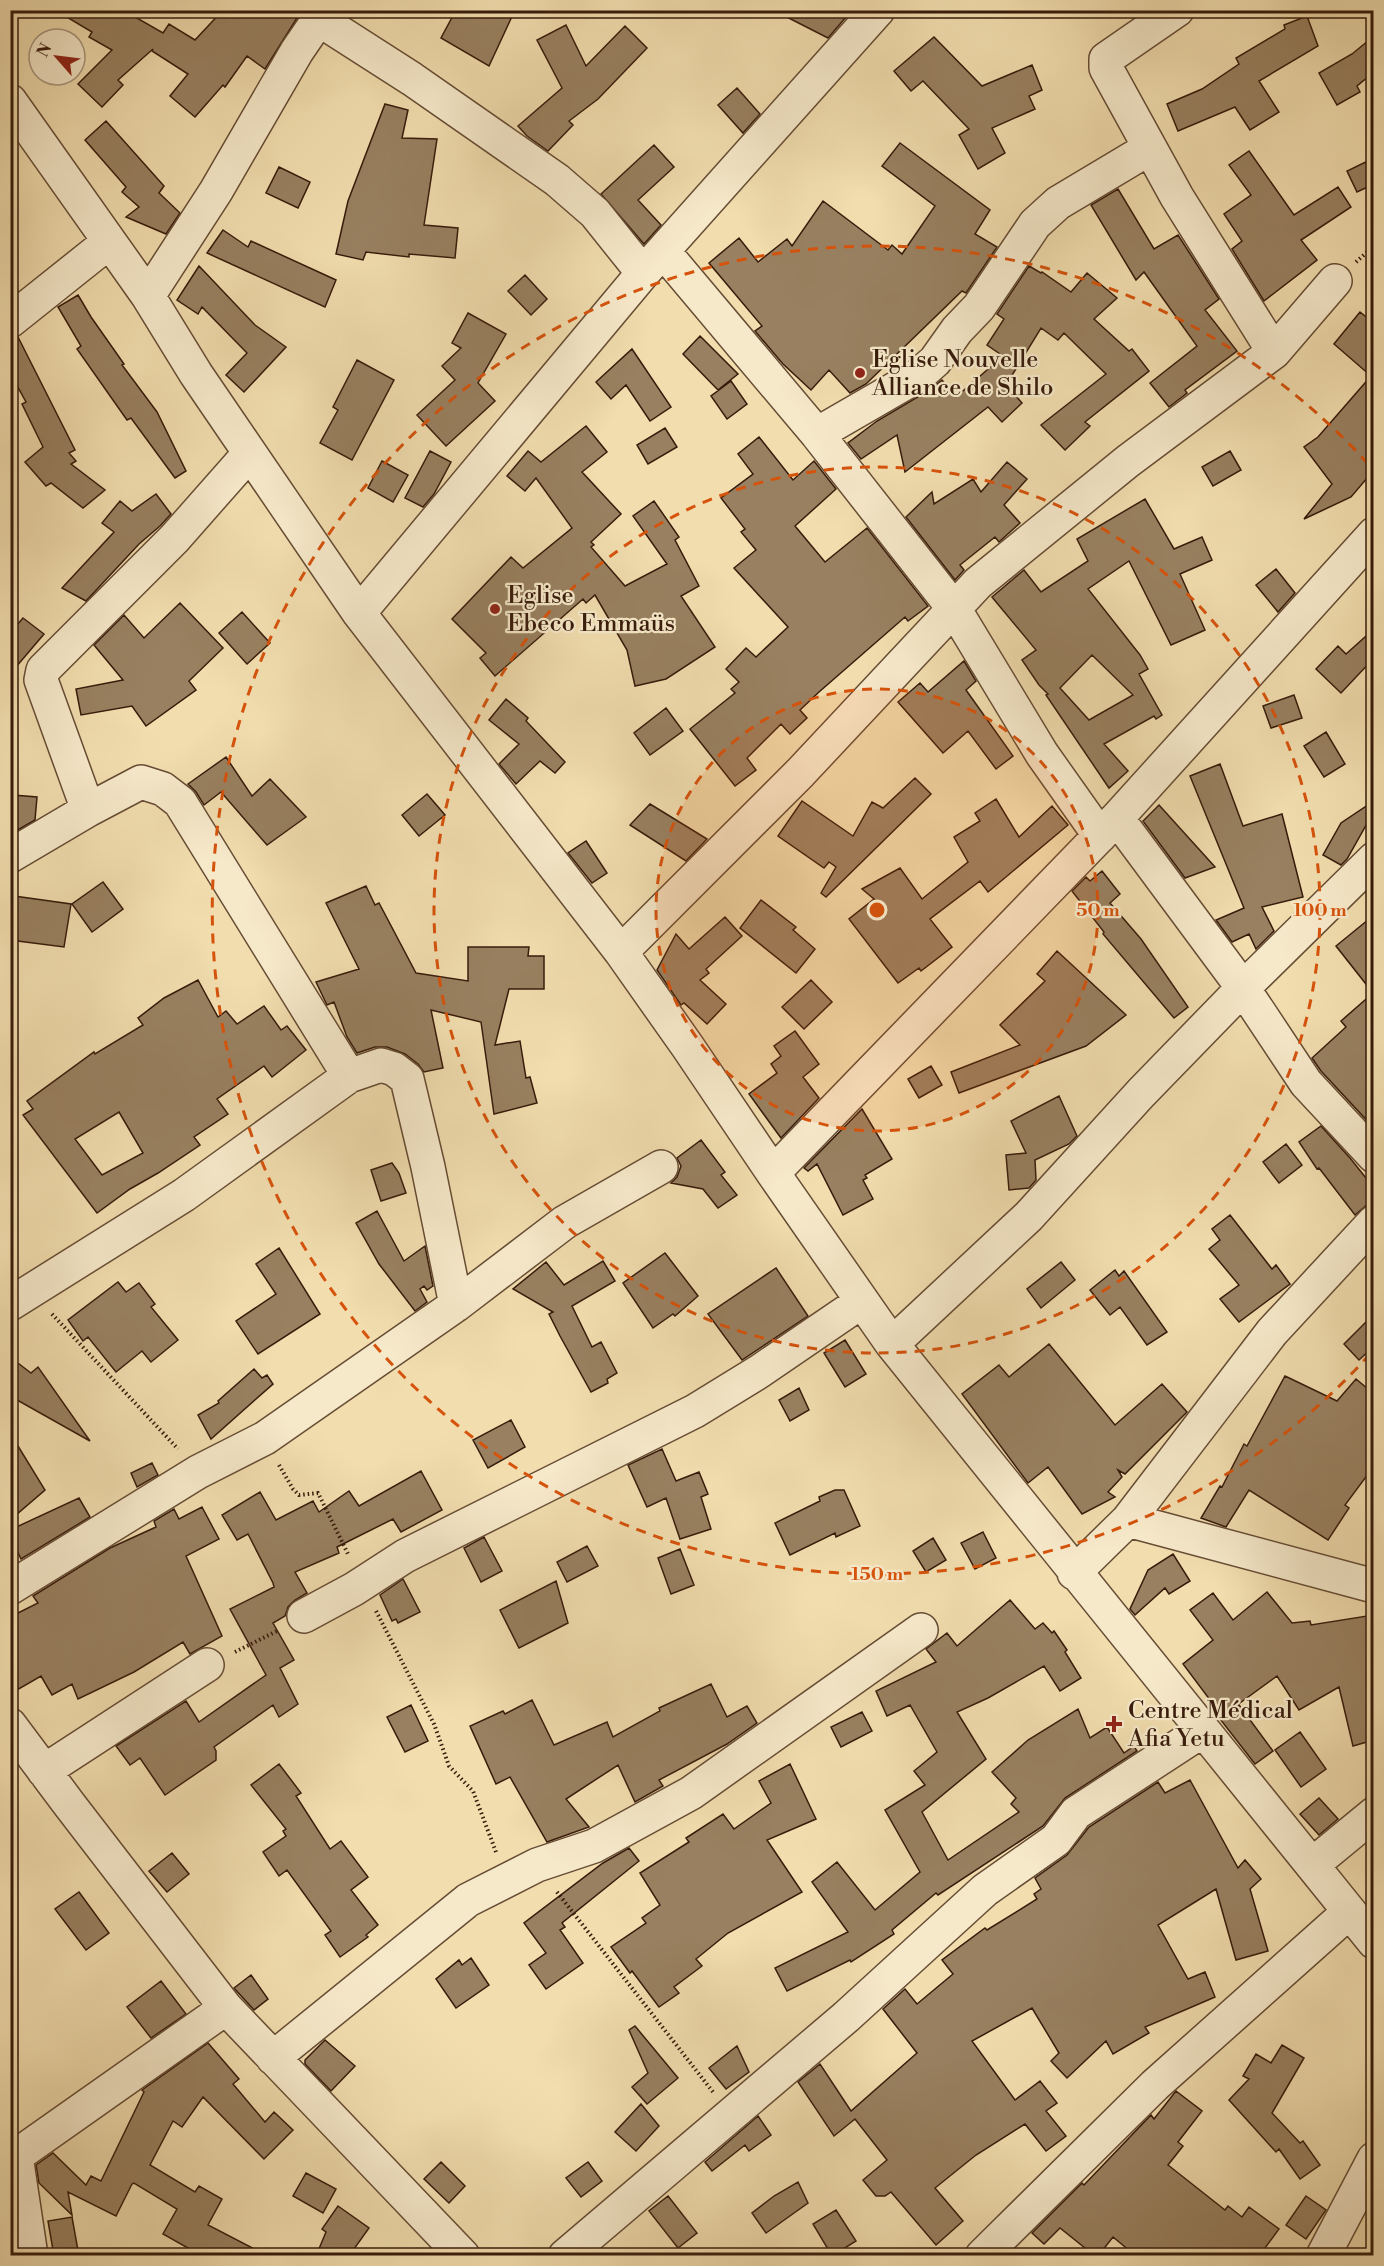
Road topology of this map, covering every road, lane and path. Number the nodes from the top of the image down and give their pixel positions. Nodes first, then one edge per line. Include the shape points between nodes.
1 (878, 10) edge
2 (1177, 10) edge
3 (322, 15) edge
4 (10, 101) edge
5 (1150, 148) junction
6 (109, 242) junction
7 (653, 262) junction
8 (1335, 281) dead end
9 (148, 296) junction
10 (10, 321) edge
11 (1274, 352) junction
12 (817, 434) junction
13 (249, 454) junction
14 (1374, 534) edge
15 (955, 610) junction
16 (359, 613) junction
17 (88, 810) junction
18 (1108, 827) junction
19 (10, 856) edge
20 (1374, 859) edge
21 (621, 952) junction
22 (1243, 988) junction
23 (349, 1076) junction
24 (1374, 1156) edge
25 (661, 1167) dead end
26 (772, 1173) junction
27 (1374, 1222) edge
28 (20, 1297) edge
29 (861, 1302) junction
30 (456, 1305) junction
31 (892, 1344) junction
32 (265, 1438) junction
33 (198, 1472) junction
34 (1128, 1520) junction
35 (1074, 1573) junction
36 (362, 1584) junction
37 (1374, 1586) edge
38 (10, 1588) edge
39 (304, 1616) joint
40 (921, 1630) dead end
41 (207, 1665) joint
42 (10, 1725) edge
43 (1202, 1731) junction
44 (44, 1771) junction
45 (1374, 1814) edge
46 (537, 1865) junction
47 (1311, 1865) junction
48 (507, 1880) junction
49 (1349, 1912) junction
50 (1374, 1942) edge
51 (226, 2008) junction
52 (273, 2058) junction
53 (732, 2116) junction
54 (13, 2156) edge
55 (1374, 2159) edge
56 (32, 2256) edge
57 (463, 2256) edge
58 (565, 2256) edge
59 (982, 2256) edge
60 (1323, 2256) edge

1 - 7 street
2 - 5 street via 1107,59 1106,68
3 - 7 street via 557,180
3 - 9 street
4 - 6 street
5 - 11 street
5 - 12 street via 1058,203 1035,224 979,307 920,375
6 - 9 street
6 - 10 street
7 - 12 street
7 - 16 street
8 - 11 street
9 - 13 street
11 - 15 street via 1128,461 978,583
12 - 15 street
13 - 16 street
13 - 17 street via 174,539 42,670 41,680
14 - 18 street
15 - 18 street via 1042,754
15 - 21 street
16 - 21 street
17 - 19 street
17 - 23 street via 141,782 163,789 180,802
18 - 22 street
18 - 26 street
20 - 22 street
21 - 26 street
22 - 24 street via 1306,1083
22 - 31 street via 1029,1216
23 - 28 street via 184,1194
23 - 30 street via 381,1065 407,1079
25 - 30 street via 565,1222
26 - 29 street
27 - 34 street via 1272,1332
28 - 33 path
29 - 31 street
29 - 36 street via 695,1411 405,1556
30 - 32 street
31 - 35 street
32 - 33 street
32 - 36 path via 293,1490 299,1495 318,1493
33 - 38 street
34 - 35 street
34 - 37 street
35 - 43 street
36 - 39 street
36 - 48 path via 434,1724 449,1766 473,1791
39 - 41 path
40 - 46 street via 691,1793 594,1846
41 - 44 street
42 - 44 street
43 - 47 street
43 - 53 street via 1076,1814 1056,1840 985,1890
44 - 51 street
45 - 47 street
46 - 48 street
46 - 53 path
47 - 49 street
48 - 52 street via 468,1900
49 - 50 street
49 - 59 street via 1155,2085
51 - 52 street
51 - 54 street
52 - 57 street
53 - 58 street
54 - 56 street
55 - 60 street

